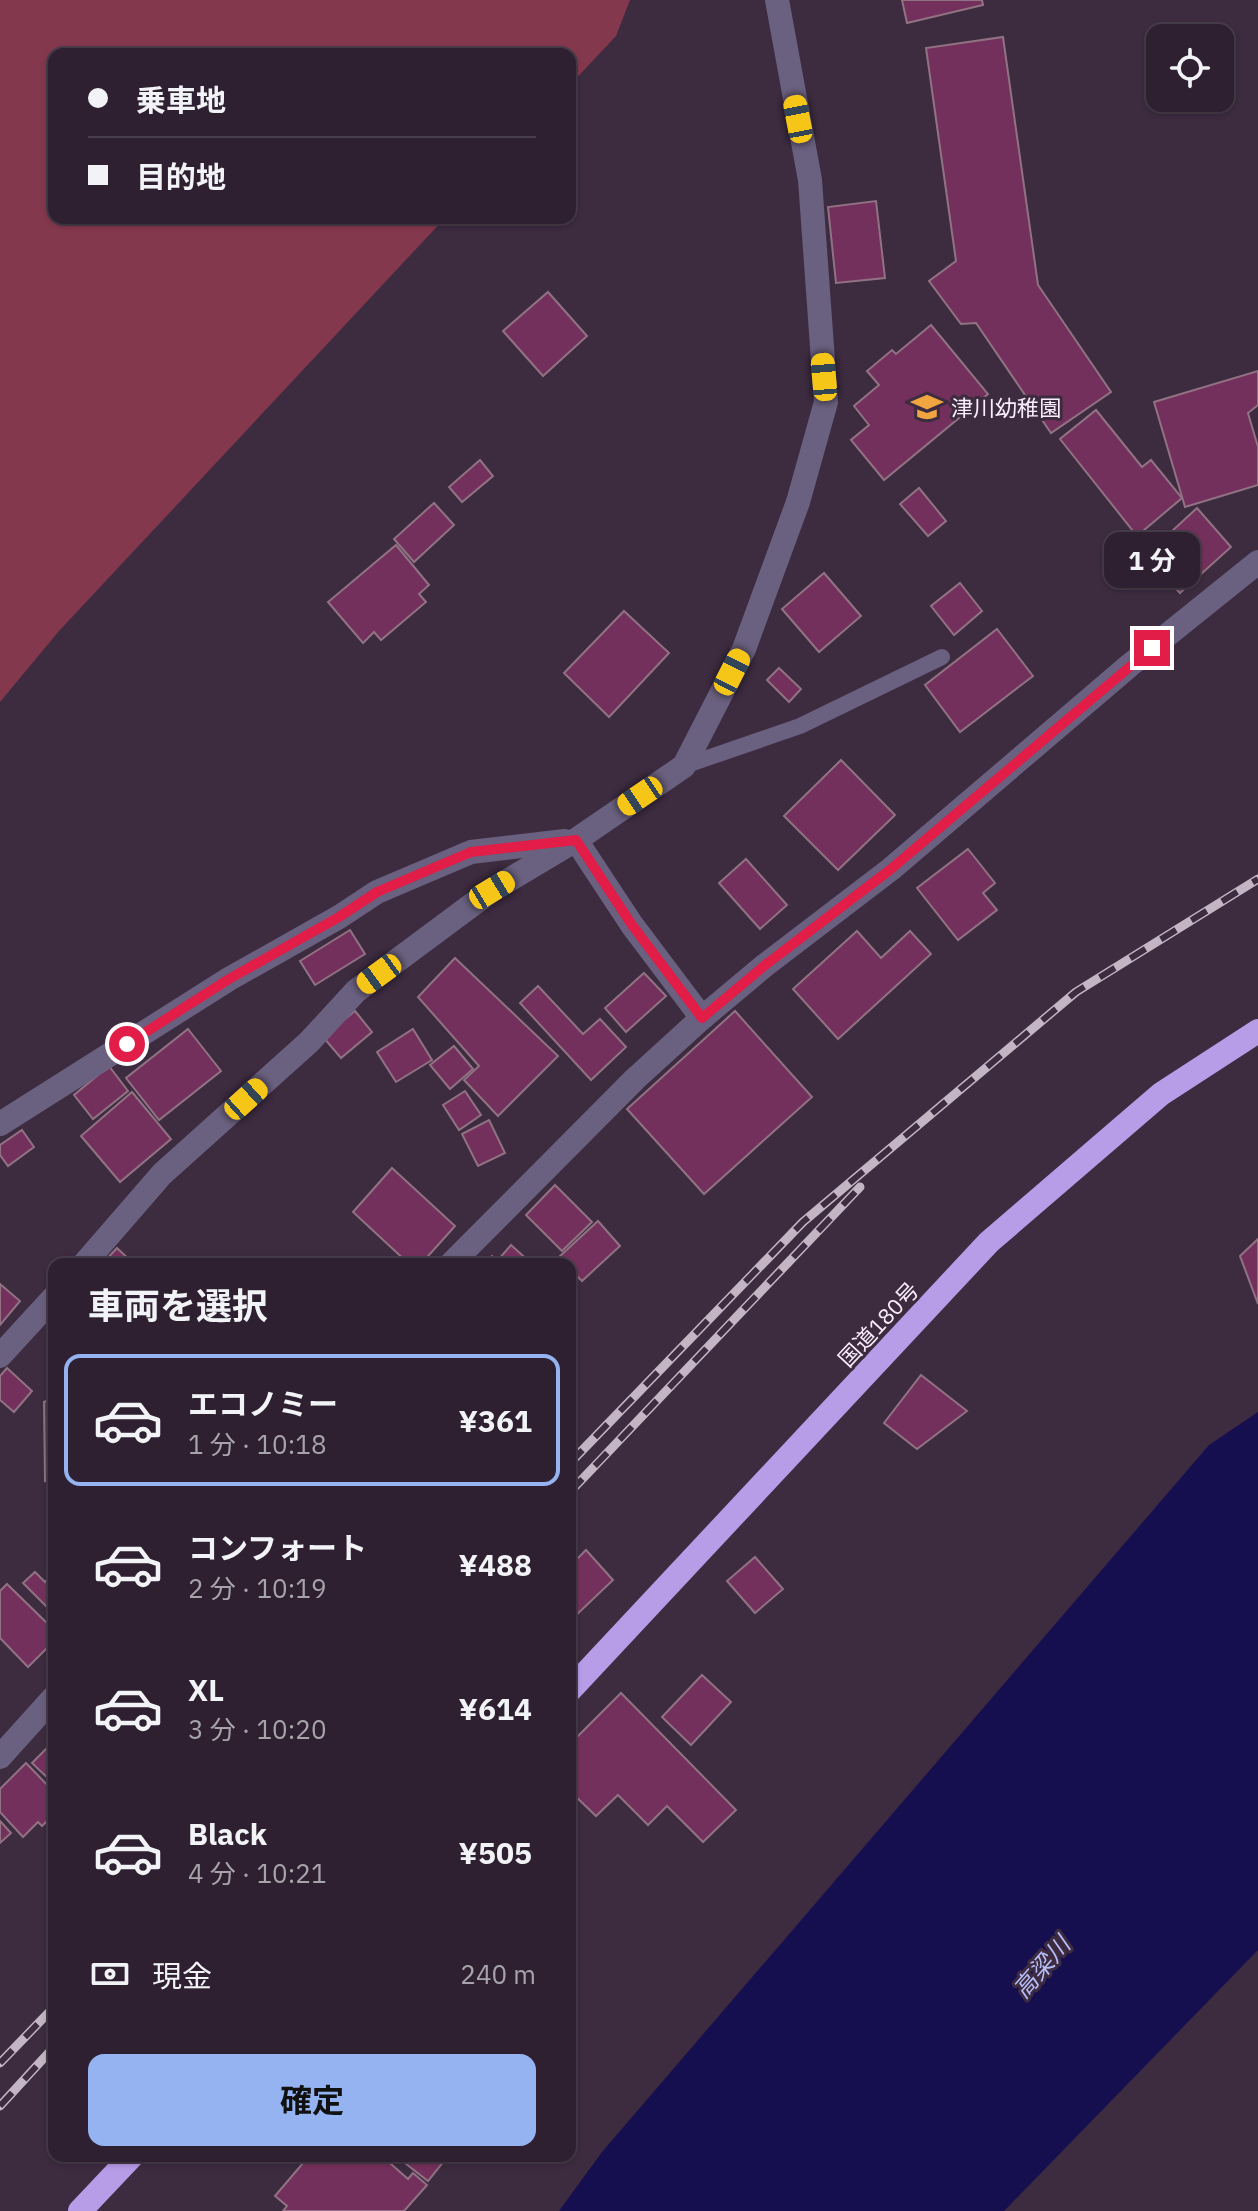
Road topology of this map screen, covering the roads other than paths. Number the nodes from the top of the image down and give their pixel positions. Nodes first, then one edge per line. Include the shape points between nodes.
1 (777, 0) edge
2 (1258, 562) edge
3 (942, 657) dead end
4 (684, 766) junction
5 (576, 840) junction
6 (702, 1018) junction
7 (1258, 1031) edge
8 (0, 1124) edge
9 (89, 1258) edge
10 (457, 1258) edge
11 (48, 1304) edge
12 (0, 1356) edge
13 (576, 1684) edge
14 (48, 1704) edge
15 (0, 1757) edge
16 (126, 2162) edge
17 (80, 2211) edge

1 - 4 street via 810,180 826,402 798,502 744,649
2 - 6 street via 891,869
3 - 4 lane via 800,726
4 - 5 street
5 - 6 street
5 - 8 street via 471,852 377,892
5 - 9 street via 492,890 356,991 309,1042 162,1174
6 - 10 street
7 - 13 highway, 国道180号 via 1161,1094 989,1242
11 - 12 street
14 - 15 street
16 - 17 highway

